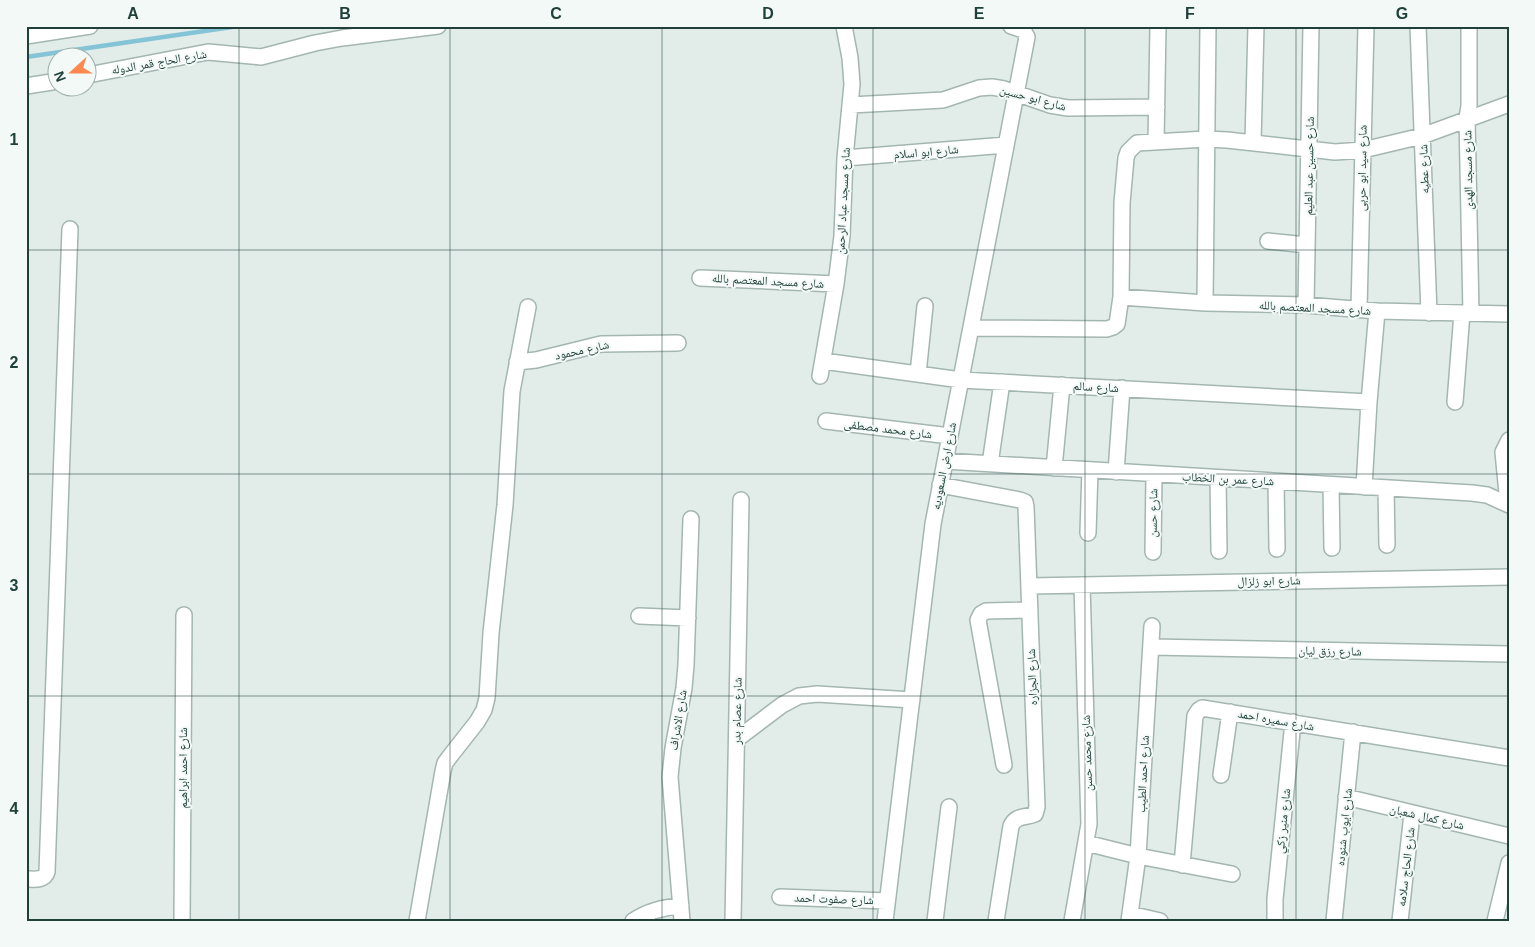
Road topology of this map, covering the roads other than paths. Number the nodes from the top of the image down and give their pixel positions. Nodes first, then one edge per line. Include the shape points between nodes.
1 (90, 26) edge
2 (438, 26) edge
3 (844, 26) edge
4 (1011, 26) edge
5 (1158, 26) edge
6 (1208, 26) edge
7 (1256, 26) edge
8 (1311, 26) edge
9 (1366, 26) edge
10 (1418, 26) edge
11 (1469, 26) edge
12 (26, 36) edge
13 (98, 73) edge
14 (48, 83) edge
15 (26, 86) edge
16 (1016, 93) junction
17 (1509, 104) edge
18 (850, 105) junction
19 (1157, 107) junction
20 (1467, 118) junction
21 (1422, 136) junction
22 (1206, 140) junction
23 (1156, 142) junction
24 (1253, 142) junction
25 (1006, 145) junction
26 (1309, 148) junction
27 (1363, 150) junction
28 (845, 158) junction
29 (70, 229) dead end
30 (1268, 241) dead end
31 (1307, 245) junction
32 (700, 278) dead end
33 (836, 284) junction
34 (1121, 297) junction
35 (1205, 303) junction
36 (1306, 305) junction
37 (925, 306) dead end
38 (528, 307) dead end
39 (1359, 309) junction
40 (1377, 311) junction
41 (1429, 313) junction
42 (1467, 313) junction
43 (1509, 314) edge
44 (971, 328) junction
45 (678, 344) dead end
46 (517, 362) junction
47 (821, 368) joint
48 (918, 374) junction
49 (961, 380) junction
50 (1002, 382) junction
51 (1062, 385) junction
52 (1122, 388) junction
53 (1370, 402) junction
54 (1455, 402) dead end
55 (826, 421) dead end
56 (950, 436) junction
57 (1509, 440) edge
58 (945, 461) junction
59 (990, 464) junction
60 (1054, 468) junction
61 (1090, 470) junction
62 (1116, 472) junction
63 (1154, 474) junction
64 (1218, 478) junction
65 (1276, 482) junction
66 (1331, 485) junction
67 (940, 486) junction
68 (1364, 487) junction
69 (1386, 488) junction
70 (742, 500) dead end
71 (1508, 505) edge
72 (691, 519) dead end
73 (1088, 533) dead end
74 (1387, 545) dead end
75 (1332, 548) dead end
76 (1277, 549) dead end
77 (1219, 551) dead end
78 (1153, 552) dead end
79 (1509, 577) edge
80 (1082, 585) junction
81 (1029, 586) junction
82 (1030, 610) junction
83 (184, 615) dead end
84 (639, 616) dead end
85 (688, 618) junction
86 (1152, 626) dead end
87 (1151, 647) junction
88 (1509, 654) edge
89 (912, 700) junction
90 (1230, 712) junction
91 (1293, 722) junction
92 (1353, 732) junction
93 (737, 739) junction
94 (1509, 758) edge
95 (1004, 765) dead end
96 (1221, 776) dead end
97 (1346, 797) junction
98 (949, 807) dead end
99 (1412, 814) junction
100 (1509, 836) edge
101 (1086, 843) junction
102 (1138, 856) junction
103 (1509, 863) edge
104 (1182, 865) junction
105 (1232, 874) dead end
106 (26, 879) edge
107 (780, 897) dead end
108 (888, 901) junction
109 (682, 914) edge
110 (1500, 914) edge
111 (1130, 918) edge
112 (182, 921) edge
113 (417, 921) edge
114 (633, 921) edge
115 (733, 921) edge
116 (885, 921) edge
117 (935, 921) edge
118 (996, 921) edge
119 (1072, 921) edge
120 (1160, 921) edge
121 (1275, 921) edge
122 (1334, 921) edge
123 (1400, 921) edge

1 - 12 street
2 - 13 street, شارع الحاج قمر الدوله via 333,40 261,57 208,52
3 - 18 street, شارع مسجد عباد الرحمن via 852,84
4 - 16 street, شارع ارض السعوديه via 1023,30 1027,37
5 - 19 street
6 - 22 street
7 - 24 street
8 - 26 street, شارع حسين عبد العليم
9 - 27 street, شارع سيد ابو حربى
10 - 21 street, شارع عطيه
11 - 20 street, شارع مسجد الهدى
14 - 15 street
16 - 18 street, شارع ابو حسين via 998,88 979,88 943,100
16 - 19 street, شارع ابو حسين via 1068,108
16 - 25 street, شارع ارض السعوديه
17 - 20 street
18 - 28 street, شارع مسجد عباد الرحمن
19 - 23 street
20 - 21 street
20 - 42 street, شارع مسجد الهدى
21 - 27 street
21 - 41 street, شارع عطيه
22 - 23 street
22 - 24 street
22 - 35 street
23 - 34 street via 1137,143 1126,158
24 - 26 street
25 - 28 street, شارع ابو اسلام
25 - 44 street, شارع ارض السعوديه
26 - 27 street via 1344,152
26 - 31 street, شارع حسين عبد العليم
27 - 39 street, شارع سيد ابو حربى
28 - 33 street, شارع مسجد عباد الرحمن via 842,236
29 - 106 street via 47,872 43,878
30 - 31 street
31 - 36 street, شارع حسين عبد العليم
32 - 33 street, شارع مسجد المعتصم بالله
33 - 47 street, شارع مسجد عباد الرحمن
34 - 35 street, شارع مسجد المعتصم بالله
34 - 44 street via 1117,324 1107,329
35 - 36 street, شارع مسجد المعتصم بالله
36 - 39 street, شارع مسجد المعتصم بالله
37 - 48 street
38 - 46 street
39 - 40 street, شارع مسجد المعتصم بالله
40 - 41 street, شارع مسجد المعتصم بالله
40 - 53 street
41 - 42 street, شارع مسجد المعتصم بالله
42 - 43 street, شارع مسجد المعتصم بالله
42 - 54 street, شارع مسجد الهدى
44 - 49 street, شارع ارض السعوديه
45 - 46 street, شارع محمود via 601,344
46 - 113 street via 487,698 477,722 445,763
47 - 48 street, شارع سالم
48 - 49 street, شارع سالم
49 - 50 street, شارع سالم
49 - 56 street, شارع ارض السعوديه
50 - 51 street, شارع سالم
50 - 59 street
51 - 52 street, شارع سالم
51 - 60 street
52 - 53 street, شارع سالم
52 - 62 street
53 - 68 street
55 - 56 street, شارع محمد مصطفى
56 - 58 street, شارع ارض السعوديه
57 - 71 street via 1503,452
58 - 59 street, شارع عمر بن الخطاب
58 - 67 street, شارع ارض السعوديه
59 - 60 street, شارع عمر بن الخطاب
60 - 61 street, شارع عمر بن الخطاب
61 - 62 street, شارع عمر بن الخطاب
61 - 73 street
62 - 63 street, شارع عمر بن الخطاب
63 - 64 street, شارع عمر بن الخطاب
63 - 78 street, شارع حسن
64 - 65 street, شارع عمر بن الخطاب
64 - 77 street
65 - 66 street, شارع عمر بن الخطاب
65 - 76 street
66 - 68 street, شارع عمر بن الخطاب
66 - 75 street
67 - 81 street, شارع الجزاره via 1024,502
67 - 89 street, شارع ارض السعوديه
68 - 69 street, شارع عمر بن الخطاب
69 - 71 street, شارع عمر بن الخطاب via 1480,494
69 - 74 street
70 - 93 street, شارع عصام بدر
72 - 85 street, شارع الاشراف
79 - 80 street, شارع ابو زلزال
80 - 81 street, شارع ابو زلزال
80 - 101 street, شارع محمد حسن via 1089,824
81 - 82 street, شارع الجزاره
82 - 95 street via 986,611 978,620
82 - 118 street, شارع الجزاره via 1037,810 1013,822
83 - 112 street, شارع احمد ابراهيم
84 - 85 street
85 - 109 street, شارع الاشراف via 684,688 670,777
86 - 87 street, شارع احمد الطيب
87 - 88 street, شارع رزق ليان
87 - 102 street, شارع احمد الطيب
89 - 93 street via 817,694 799,696
89 - 108 street, شارع ارض السعوديه
90 - 91 street, شارع سميره احمد
90 - 96 street
90 - 104 street, شارع سميره احمد via 1205,708 1195,716
91 - 92 street, شارع سميره احمد
91 - 121 street, شارع منير زكي
92 - 94 street, شارع سميره احمد
92 - 97 street, شارع ايوب شنوده
93 - 115 street, شارع عصام بدر
97 - 99 street, شارع كمال شعبان
97 - 122 street, شارع ايوب شنوده
98 - 117 street
99 - 100 street, شارع كمال شعبان
99 - 123 street, شارع الحاج سلامه
101 - 102 street
101 - 119 street, شارع محمد حسن
102 - 104 street
102 - 111 street, شارع احمد الطيب
103 - 110 street
104 - 105 street
107 - 108 street, شارع صفوت احمد
108 - 116 street, شارع ارض السعوديه
109 - 114 street via 668,907
111 - 120 street

